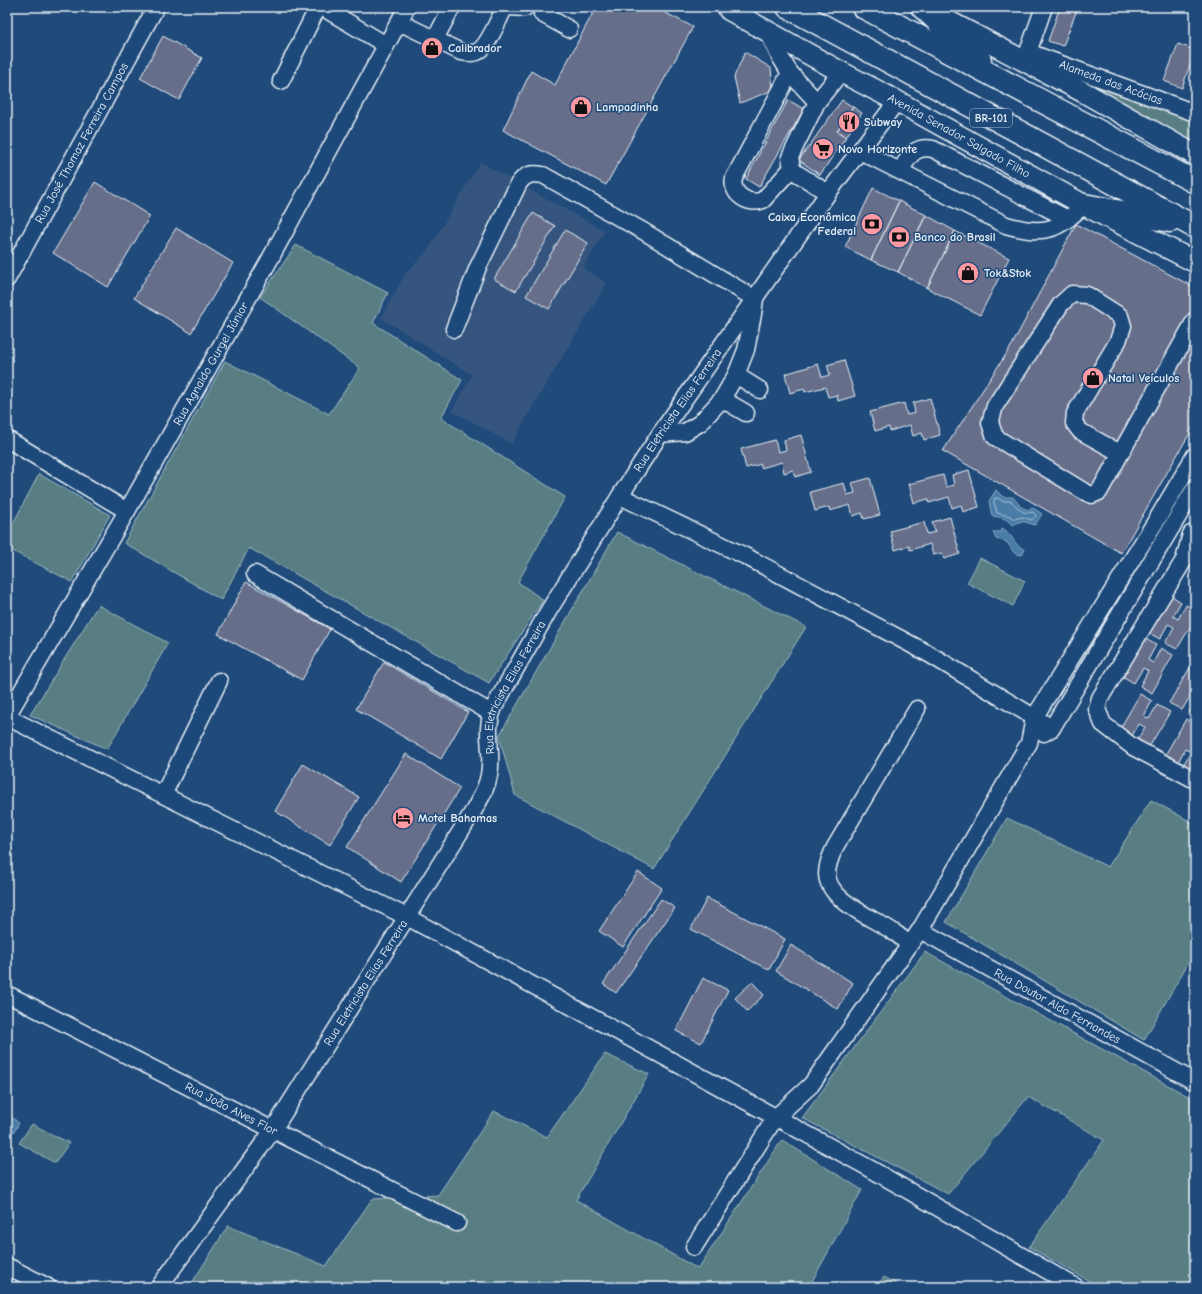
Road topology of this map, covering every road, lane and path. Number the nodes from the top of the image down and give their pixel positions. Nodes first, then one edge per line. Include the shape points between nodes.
1 (156, 7) edge
2 (318, 7) edge
3 (322, 7) edge
4 (407, 7) edge
5 (452, 7) edge
6 (724, 7) edge
7 (788, 7) edge
8 (863, 7) edge
9 (922, 7) edge
10 (1044, 7) edge
11 (502, 8) edge
12 (525, 8) edge
13 (738, 12) edge
14 (542, 14) dead end
15 (399, 22) junction
16 (569, 29) dead end
17 (768, 32) junction
18 (435, 39) junction
19 (386, 45) junction
20 (841, 72) junction
21 (790, 73) junction
22 (281, 81) dead end
23 (1003, 81) junction
24 (897, 101) junction
25 (817, 102) junction
26 (1195, 113) edge
27 (860, 151) junction
28 (1195, 155) edge
29 (792, 168) junction
30 (900, 171) junction
31 (1195, 182) edge
32 (828, 193) junction
33 (1084, 205) junction
34 (1068, 219) junction
35 (1192, 226) edge
36 (1195, 262) edge
37 (7, 279) edge
38 (755, 299) junction
39 (1195, 320) edge
40 (454, 330) dead end
41 (736, 375) junction
42 (760, 390) dead end
43 (722, 399) junction
44 (746, 413) dead end
45 (660, 434) junction
46 (7, 439) edge
47 (1120, 453) junction
48 (1195, 455) edge
49 (1195, 488) edge
50 (620, 496) junction
51 (1163, 509) junction
52 (127, 511) junction
53 (1188, 513) edge
54 (1173, 524) junction
55 (1193, 535) edge
56 (255, 574) dead end
57 (219, 681) dead end
58 (917, 709) dead end
59 (491, 713) junction
60 (7, 716) edge
61 (1034, 718) junction
62 (1052, 728) junction
63 (1029, 743) junction
64 (1195, 780) edge
65 (163, 795) junction
66 (408, 917) junction
67 (920, 930) junction
68 (909, 945) junction
69 (7, 994) edge
70 (1195, 1082) edge
71 (775, 1118) junction
72 (273, 1130) junction
73 (457, 1223) dead end
74 (694, 1247) dead end
75 (7, 1266) edge
76 (48, 1287) edge
77 (159, 1287) edge
78 (1076, 1287) edge

1 - 37 street, Rua José Thomaz Ferreira Campos
2 - 22 street
3 - 19 street
4 - 15 street, Rua Agnaldo Gurgel Júnior
5 - 18 street
6 - 13 main road, Avenida Senador Salgado Filho
7 - 35 highway, BR-101
8 - 23 highway
9 - 23 highway
9 - 28 main road via 1085,93
10 - 26 street, Alameda das Acácias via 1028,52
11 - 12 street
11 - 18 street via 484,47 477,52 461,52
13 - 17 main road, Avenida Senador Salgado Filho
14 - 16 street
15 - 18 street
15 - 19 street, Rua Agnaldo Gurgel Júnior
17 - 20 main road, Avenida Senador Salgado Filho
17 - 21 street
19 - 52 street, Rua Agnaldo Gurgel Júnior via 269,261
20 - 24 main road, Avenida Senador Salgado Filho
20 - 25 street
21 - 25 street
21 - 29 street via 732,184 736,192 750,202 759,202
23 - 31 highway
24 - 27 street, Rua Eletricista Elias Ferreira
24 - 33 main road, Avenida Senador Salgado Filho
25 - 29 street via 790,157
27 - 30 street
27 - 32 street, Rua Eletricista Elias Ferreira
29 - 32 street
30 - 34 street via 1006,225 1041,231
30 - 34 street via 910,155 917,150 925,147 933,149
32 - 38 street, Rua Eletricista Elias Ferreira
33 - 34 street
33 - 35 highway
33 - 36 main road, Avenida Senador Salgado Filho
38 - 40 street via 643,231 543,175 533,173 519,183 478,267
38 - 41 street via 746,350
38 - 45 street, Rua Eletricista Elias Ferreira
39 - 47 street
41 - 42 street
41 - 43 street
43 - 44 street
43 - 45 street via 700,423 685,432
45 - 50 street, Rua Eletricista Elias Ferreira
46 - 52 street
47 - 47 street via 1098,492 1092,495 995,437 990,423 995,406 1061,304 1072,294 1087,295 1120,316 1123,326 1118,341 1075,413 1074,423 1080,431
48 - 51 street
49 - 53 street
50 - 59 street, Rua Eletricista Elias Ferreira via 549,610
50 - 61 street via 745,556 929,654
51 - 53 street
51 - 54 street
51 - 61 street
52 - 60 street, Rua Agnaldo Gurgel Júnior
53 - 54 street
54 - 55 street
54 - 62 street
55 - 64 street via 1184,560 1100,698 1096,709 1103,724 1133,747
56 - 59 street
57 - 65 street
58 - 68 street via 835,848 827,875 832,889 844,901 896,933
59 - 66 street, Rua Eletricista Elias Ferreira via 487,785
60 - 65 street
61 - 62 street
61 - 63 street
62 - 63 street
63 - 67 street
65 - 66 street
66 - 71 street
66 - 72 street, Rua Eletricista Elias Ferreira
67 - 68 street
67 - 70 street, Rua Doutor Aldo Fernandes
68 - 71 street via 811,1085
69 - 72 street, Rua João Alves Flor
71 - 74 street
71 - 78 street
72 - 73 street, Rua João Alves Flor
72 - 77 street, Rua Eletricista Elias Ferreira
75 - 76 street

